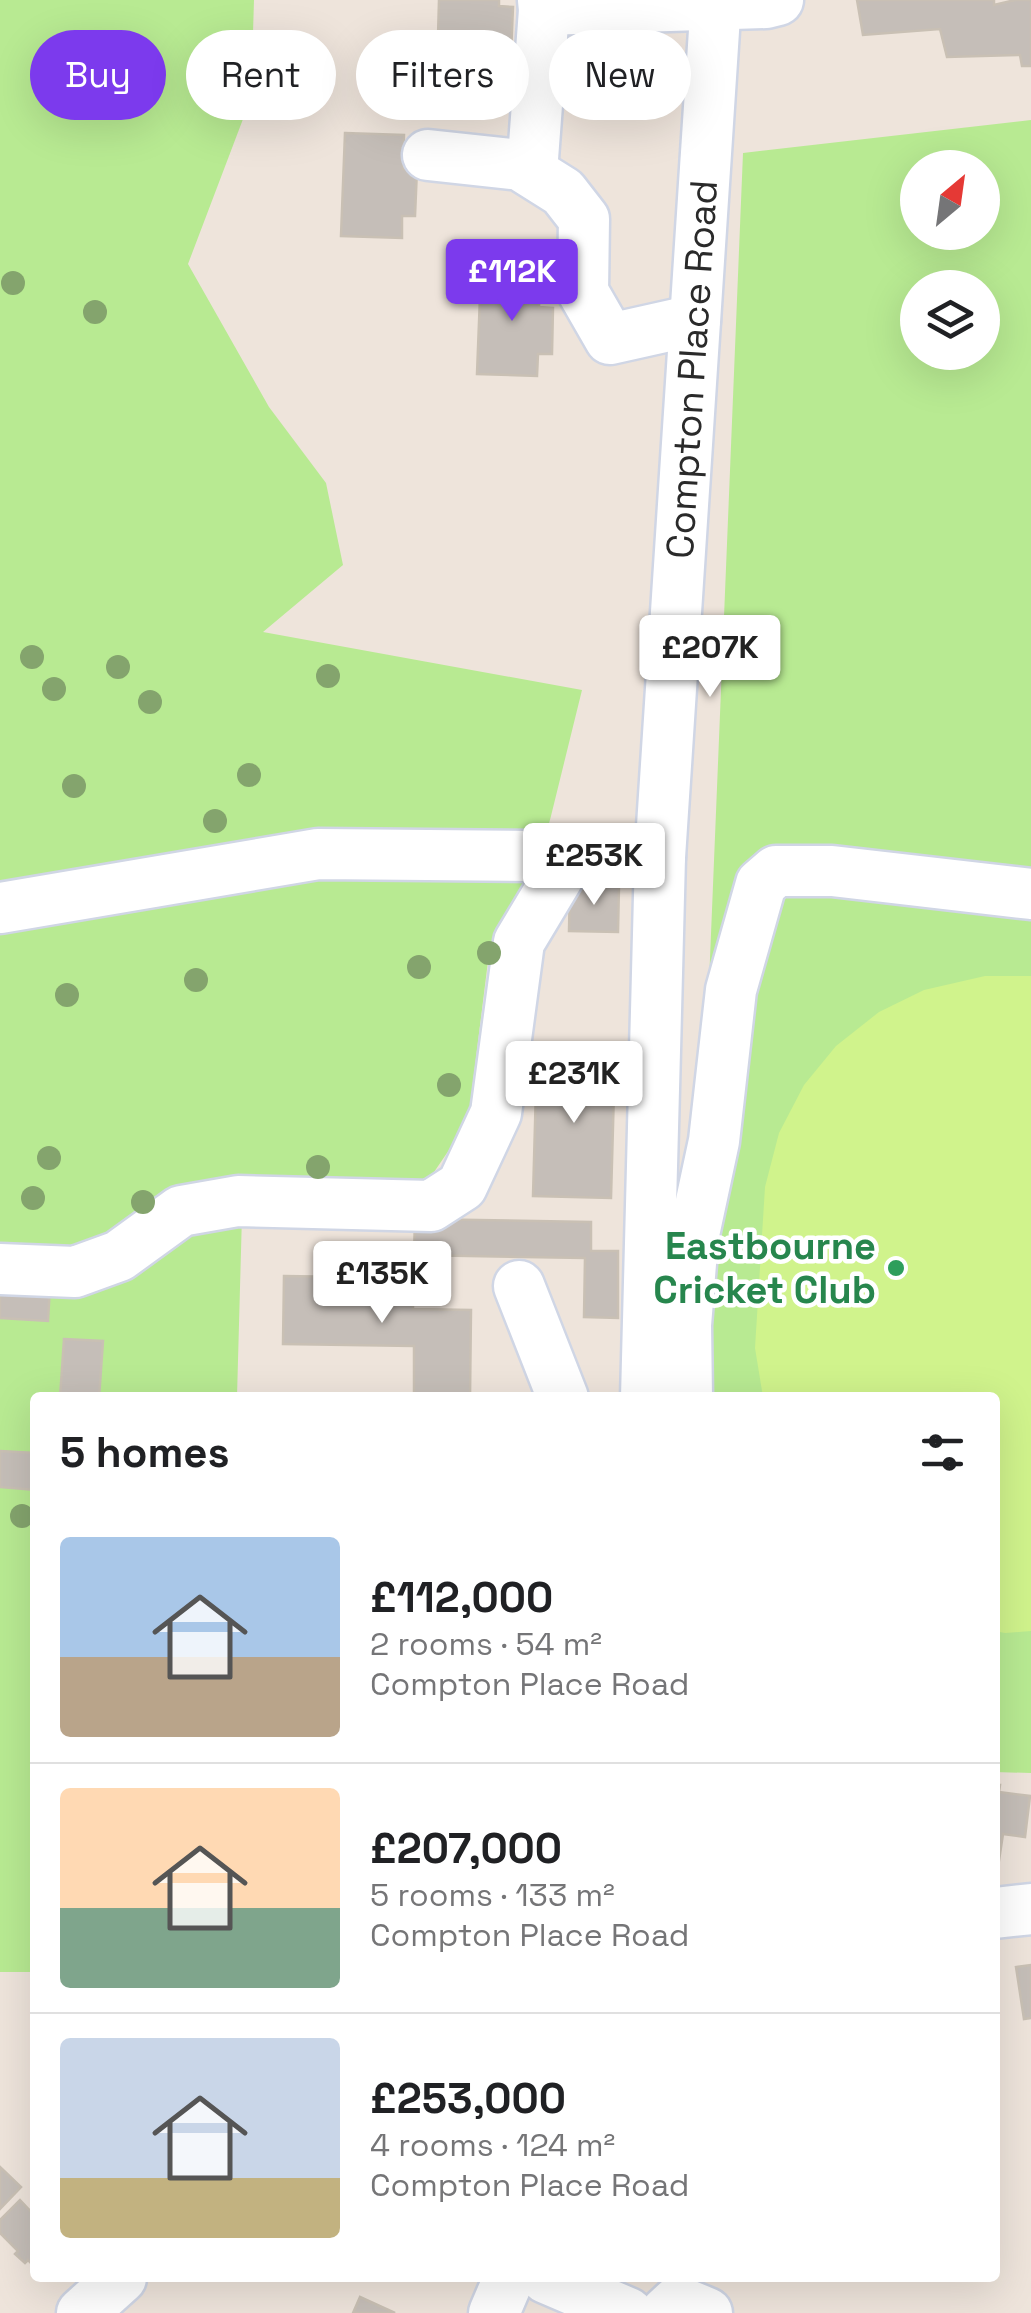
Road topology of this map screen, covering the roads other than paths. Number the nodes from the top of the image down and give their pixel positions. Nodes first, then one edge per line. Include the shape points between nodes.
1 (778, 0) edge
2 (716, 2) edge
3 (544, 5) edge
4 (428, 155) dead end
5 (532, 172) junction
6 (694, 320) junction
7 (570, 857) junction
8 (660, 858) junction
9 (1031, 894) edge
10 (0, 908) edge
11 (0, 1269) edge
12 (519, 1286) dead end
13 (561, 1392) edge
14 (646, 1392) edge
15 (687, 1392) edge
16 (1031, 1909) edge
17 (1000, 1913) edge
18 (117, 2282) edge
19 (507, 2282) edge
20 (555, 2282) edge
21 (82, 2313) edge
22 (494, 2313) edge
23 (628, 2313) edge
24 (665, 2313) edge
25 (706, 2313) edge

1 - 2 street
2 - 3 street
2 - 6 street, Compton Place Road
3 - 5 street
4 - 5 street via 520,164
5 - 6 street via 562,192 584,219 583,292 610,339
6 - 8 street, Compton Place Road
7 - 8 street
7 - 10 street via 318,854
7 - 11 street via 519,942 496,1113 462,1186 431,1206 238,1200 181,1210 119,1256 75,1272
8 - 14 street, Compton Place Road
9 - 15 street via 832,871 776,872 760,884 731,990 714,1141 693,1239
12 - 13 street
16 - 17 street
18 - 21 street
19 - 22 street
20 - 23 street
24 - 25 street via 678,2301

